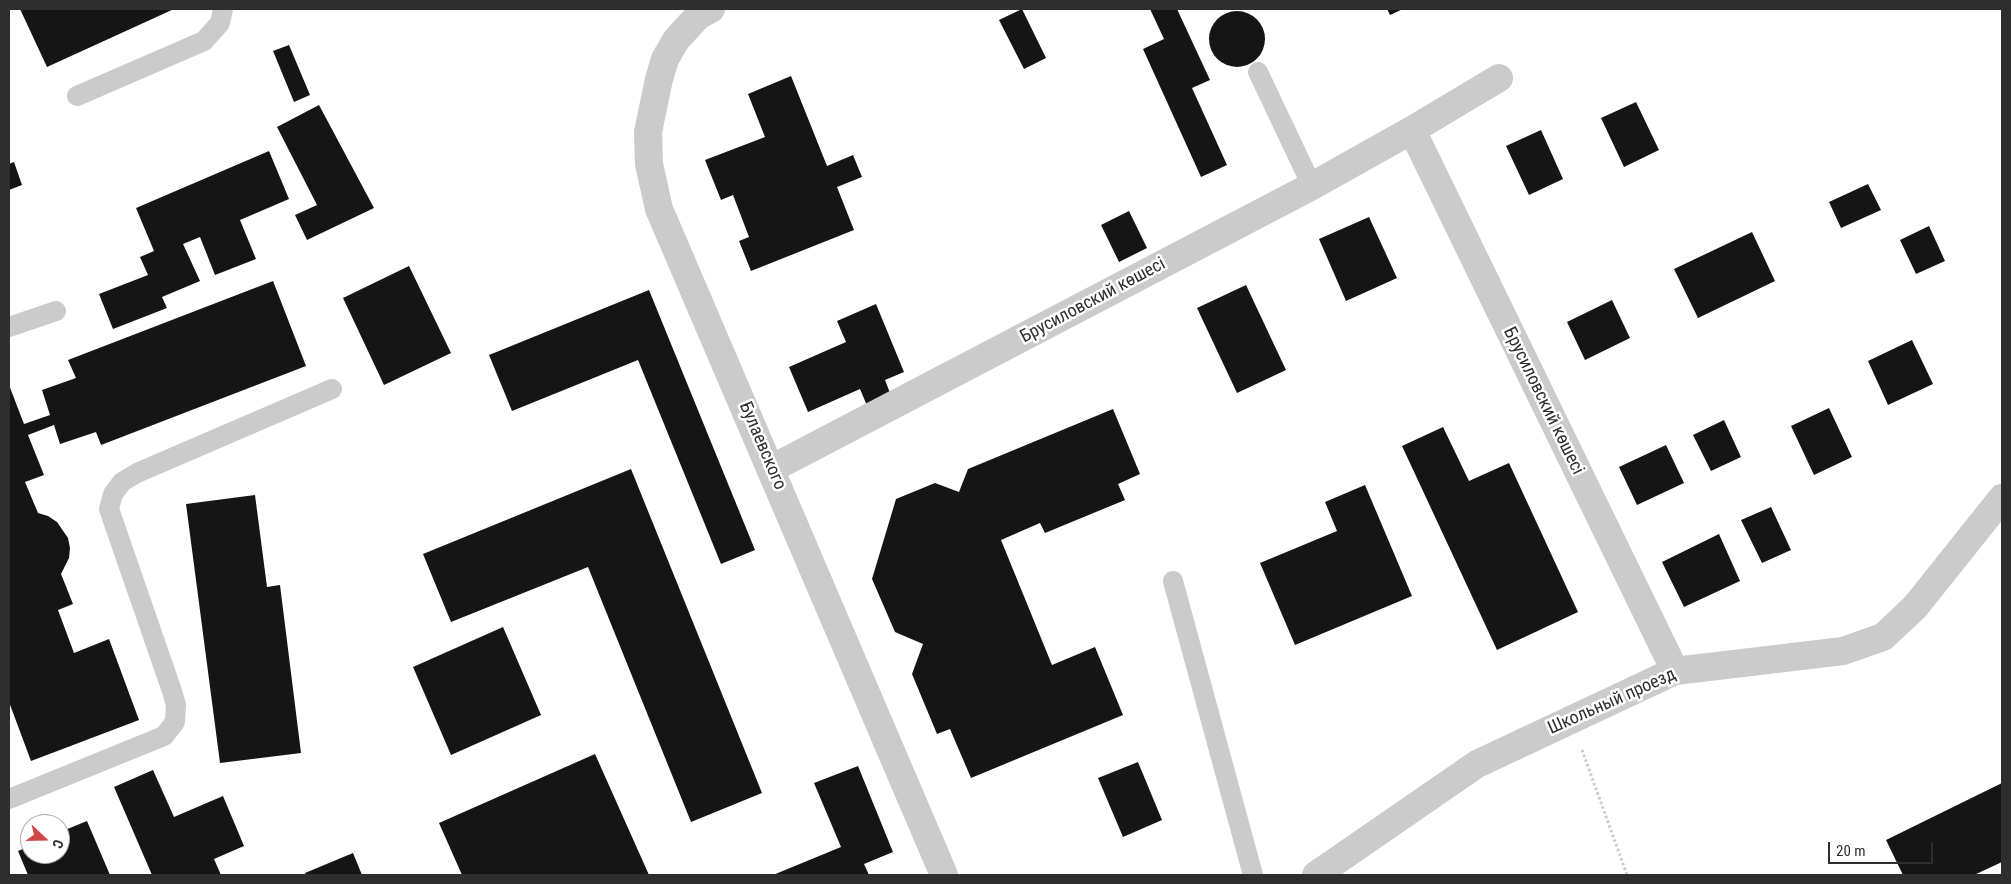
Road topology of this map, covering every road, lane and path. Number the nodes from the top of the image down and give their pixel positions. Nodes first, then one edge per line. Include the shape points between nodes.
1 (223, 9) edge
2 (704, 12) edge
3 (1258, 72) dead end
4 (1499, 78) dead end
5 (77, 96) dead end
6 (1412, 130) junction
7 (1312, 186) junction
8 (56, 311) dead end
9 (9, 327) edge
10 (332, 389) dead end
11 (771, 468) junction
12 (2002, 498) edge
13 (1173, 581) dead end
14 (1675, 671) junction
15 (1571, 719) junction
16 (9, 799) edge
17 (944, 875) edge
18 (1253, 875) edge
19 (1316, 875) edge
20 (1627, 875) edge

1 - 5 lane via 220,23 204,41
2 - 11 street, Булаевского via 676,40 665,60 648,132 650,164 659,209
3 - 7 lane
4 - 6 street, Брусиловский көшесі
6 - 7 street, Брусиловский көшесі
6 - 14 street, Брусиловский көшесі
7 - 11 street, Брусиловский көшесі
8 - 9 lane
10 - 16 lane via 137,473 122,482 112,494 109,509 172,691 176,705 175,722 164,736
11 - 17 street, Булаевского
12 - 14 street, Школьный проезд via 1915,607 1884,636 1843,651
13 - 18 lane
14 - 15 street, Школьный проезд
15 - 19 street, Школьный проезд via 1477,764
15 - 20 path

